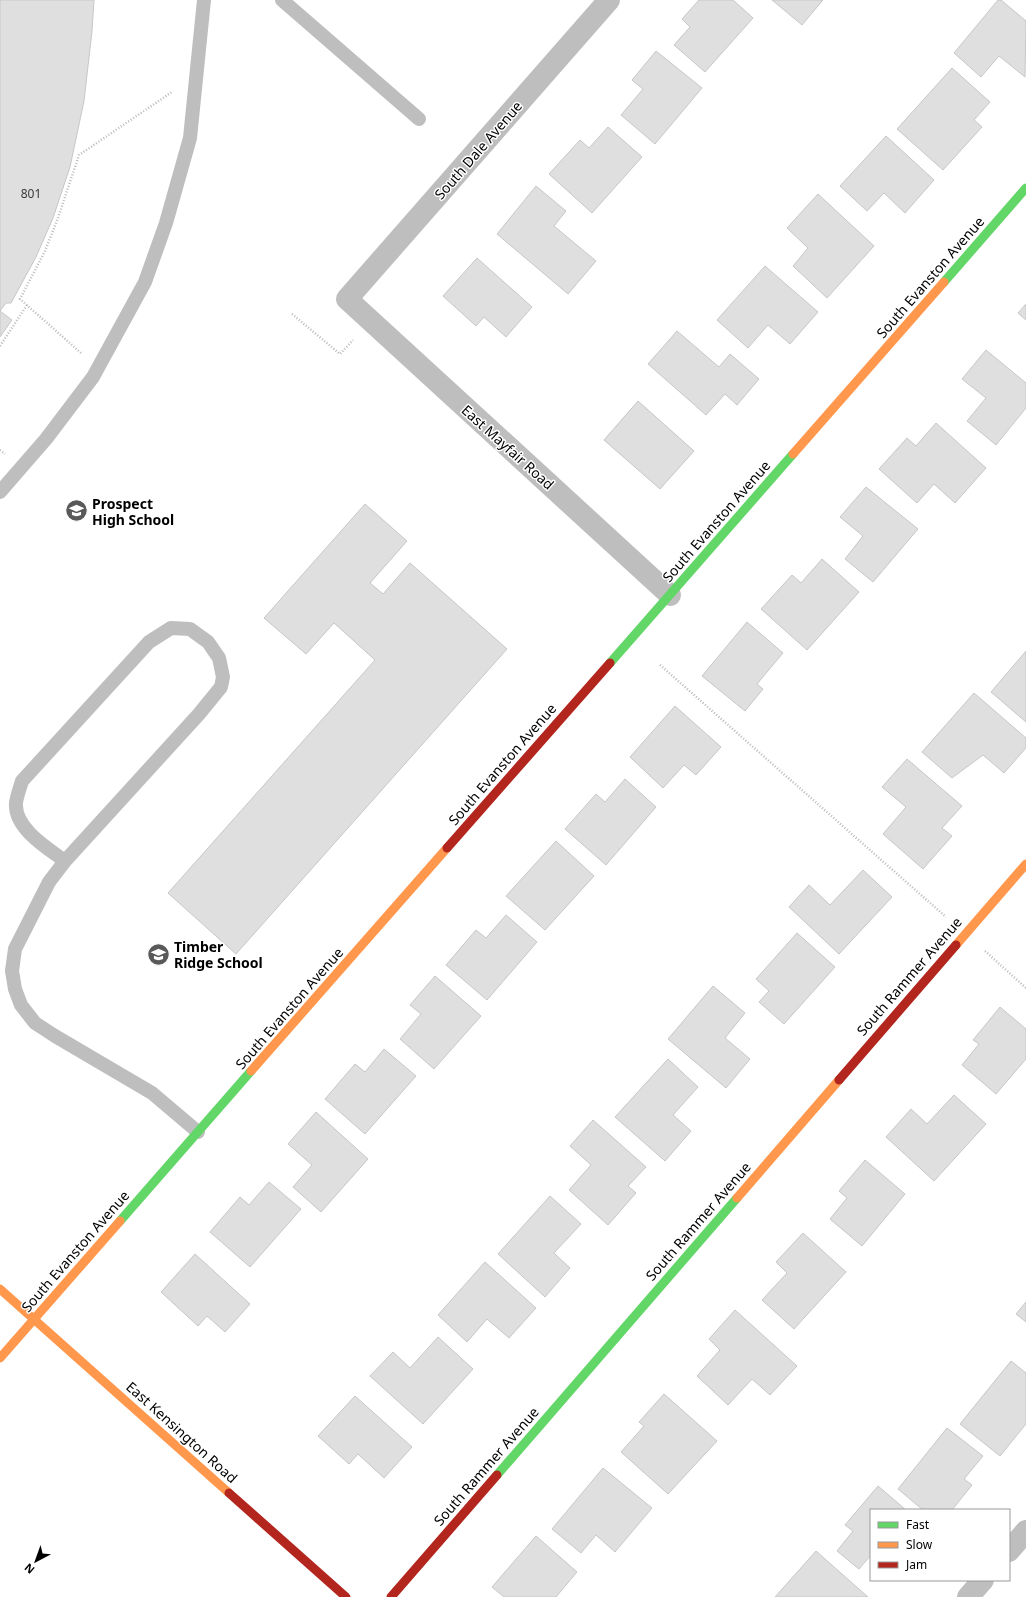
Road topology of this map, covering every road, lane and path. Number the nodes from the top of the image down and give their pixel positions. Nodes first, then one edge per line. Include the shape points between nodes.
1 (204, 0) edge
2 (282, 0) edge
3 (609, 0) edge
4 (174, 91) dead end
5 (419, 119) dead end
6 (1026, 188) edge
7 (347, 299) joint
8 (27, 305) junction
9 (292, 314) dead end
10 (351, 342) dead end
11 (0, 346) edge
12 (86, 357) dead end
13 (0, 492) edge
14 (670, 595) junction
15 (660, 665) dead end
16 (65, 861) junction
17 (1026, 864) edge
18 (965, 933) junction
19 (1026, 988) edge
20 (198, 1132) junction
21 (0, 1289) edge
22 (34, 1319) junction
23 (0, 1358) edge
24 (1026, 1531) edge
25 (1010, 1550) edge
26 (982, 1581) edge
27 (346, 1597) edge
28 (391, 1597) edge
29 (968, 1597) edge

1 - 13 lane via 190,138 166,223 144,282 93,377 46,439
2 - 5 lane
3 - 7 street, South Dale Avenue
4 - 8 path via 79,155 45,251 20,299
6 - 14 street, South Evanston Avenue
7 - 14 street, East Mayfair Road
8 - 11 path
8 - 12 path
9 - 10 path via 340,354
14 - 20 street, South Evanston Avenue
15 - 18 path
16 - 16 lane via 221,687 223,677 219,658 208,642 190,629 171,628 149,642 22,781 16,803 20,820 33,837
16 - 20 lane via 49,882 15,949 12,971 14,989 21,1005 35,1023 152,1093
17 - 18 street, South Rammer Avenue
18 - 19 path
18 - 28 street, South Rammer Avenue
20 - 22 street, South Evanston Avenue
21 - 22 street, East Kensington Road
22 - 23 street, South Evanston Avenue
22 - 27 street, East Kensington Road
24 - 25 street
26 - 29 street

